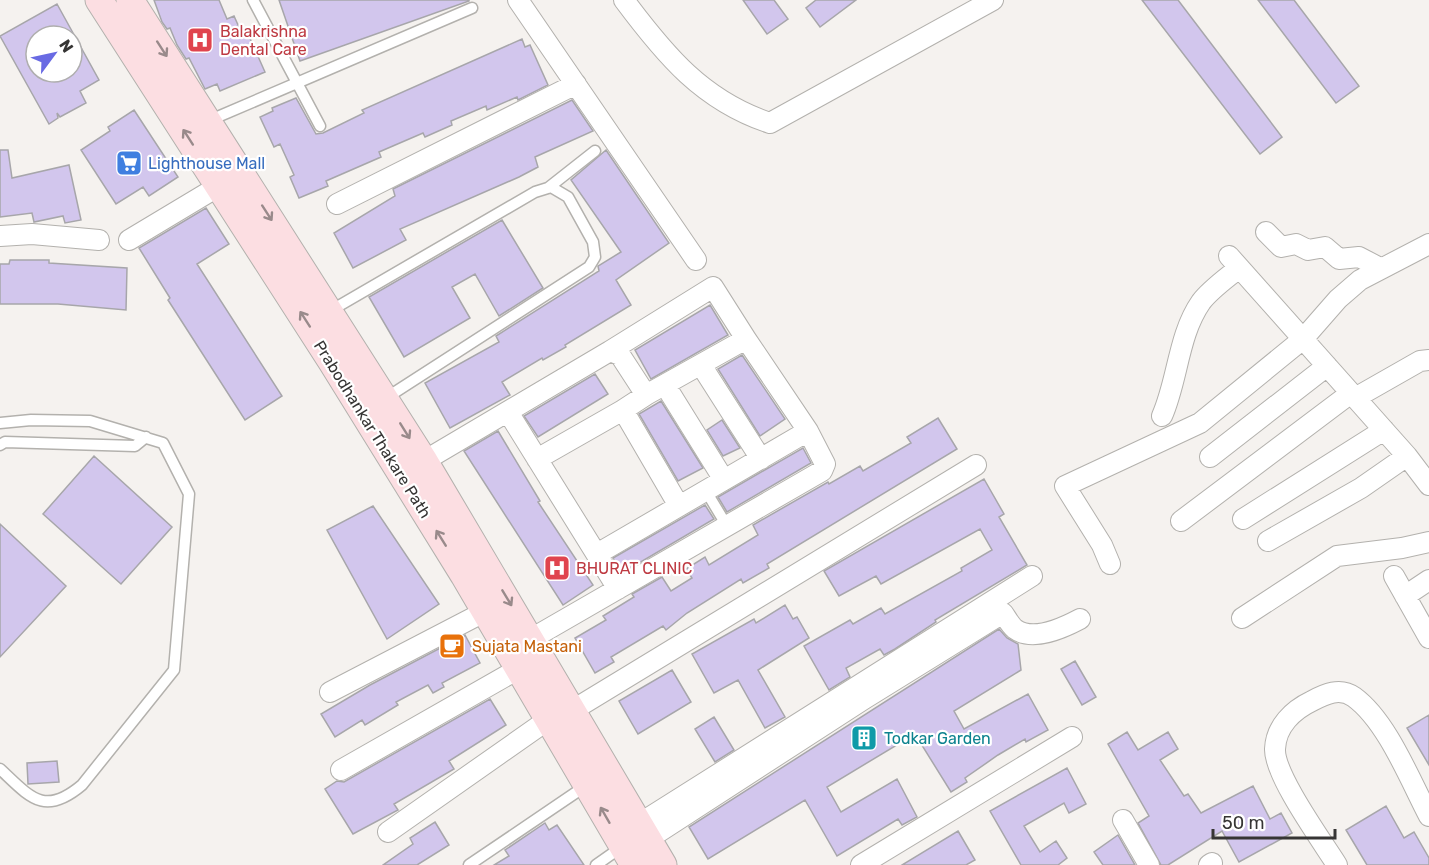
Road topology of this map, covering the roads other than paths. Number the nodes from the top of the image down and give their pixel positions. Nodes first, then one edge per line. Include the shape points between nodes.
1 (99, 0) edge
2 (130, 0) edge
3 (253, 0) edge
4 (518, 0) edge
5 (624, 0) edge
6 (993, 0) edge
7 (472, 8) dead end
8 (297, 81) junction
9 (576, 84) junction
10 (208, 121) junction
11 (320, 126) dead end
12 (595, 151) dead end
13 (219, 186) junction
14 (548, 188) junction
15 (337, 204) dead end
16 (1266, 232) dead end
17 (0, 236) edge
18 (99, 240) dead end
19 (129, 240) dead end
20 (1429, 244) edge
21 (696, 260) dead end
22 (1380, 268) junction
23 (330, 311) junction
24 (746, 339) junction
25 (1303, 339) junction
26 (610, 351) junction
27 (1429, 360) edge
28 (701, 365) junction
29 (1327, 366) junction
30 (665, 385) junction
31 (646, 395) junction
32 (1353, 395) junction
33 (384, 399) junction
34 (623, 410) junction
35 (508, 412) junction
36 (1162, 416) dead end
37 (0, 423) edge
38 (1384, 430) junction
39 (808, 431) junction
40 (146, 438) junction
41 (0, 445) edge
42 (1407, 456) junction
43 (1210, 457) dead end
44 (537, 459) junction
45 (761, 459) junction
46 (424, 462) junction
47 (976, 465) dead end
48 (724, 480) junction
49 (1429, 485) edge
50 (706, 490) junction
51 (679, 506) junction
52 (1243, 519) dead end
53 (1181, 521) dead end
54 (727, 526) junction
55 (1268, 541) dead end
56 (1429, 542) edge
57 (597, 554) junction
58 (1110, 564) dead end
59 (475, 569) junction
60 (1032, 576) dead end
61 (1394, 576) dead end
62 (1429, 580) edge
63 (618, 589) junction
64 (1405, 596) junction
65 (486, 611) junction
66 (1242, 618) dead end
67 (1080, 619) dead end
68 (1429, 638) edge
69 (531, 639) junction
70 (520, 668) junction
71 (330, 692) dead end
72 (561, 715) junction
73 (1072, 737) dead end
74 (0, 768) edge
75 (341, 770) dead end
76 (587, 784) junction
77 (1429, 816) edge
78 (1123, 820) dead end
79 (388, 832) dead end
80 (636, 843) edge
81 (469, 865) edge
82 (596, 865) edge
83 (663, 865) edge
84 (861, 865) edge
85 (1149, 865) edge
86 (1337, 865) edge

13 -> 1 main road, Prabodhankar Thakare Path
2 -> 10 main road, Prabodhankar Thakare Path
3 - 8 lane
4 - 9 street
5 - 6 street via 662,51 711,95 742,114 770,123
7 - 8 lane
8 - 10 lane
8 - 11 lane
9 - 15 street
9 - 21 street
10 -> 23 main road, Prabodhankar Thakare Path
12 - 14 lane
13 - 19 street
59 -> 13 main road, Prabodhankar Thakare Path
14 - 23 lane
14 - 33 lane via 568,197 593,242 595,257 589,267
16 - 22 street via 1281,247 1325,247 1339,258 1359,257
17 - 18 street via 32,234
20 - 22 street
22 - 25 street via 1338,299
23 - 33 main road, Prabodhankar Thakare Path
24 - 26 street via 713,287
24 - 28 street
24 - 39 street
25 - 29 street
25 - 36 street via 1234,262 1202,302 1190,325
25 - 58 street via 1200,423 1065,486
26 - 31 street via 620,355
26 - 35 street
27 - 32 street
28 - 30 street
28 - 45 street
29 - 32 street
29 - 43 street
30 - 31 street
30 - 48 street
31 - 34 street
32 - 38 street
32 - 53 street
33 -> 46 main road, Prabodhankar Thakare Path
34 - 44 street
34 - 51 street
35 - 44 street
35 - 46 street
37 - 40 lane via 90,421
38 - 42 street
38 - 52 street
39 - 45 street
39 - 54 street via 824,458 822,471
40 - 41 lane via 135,446 4,442
40 - 74 lane via 163,442 189,494 174,670 68,798 47,803 29,796
42 - 49 street
42 - 55 street via 1361,488
44 - 57 street
45 - 48 street
46 - 59 main road, Prabodhankar Thakare Path
47 - 72 street
48 - 50 street
50 - 51 street
50 - 54 lane
51 - 57 street
54 - 63 street
56 - 66 street via 1337,556
57 - 63 street
59 - 65 main road, Prabodhankar Thakare Path
59 -> 69 main road, Prabodhankar Thakare Path
60 - 80 street
61 - 64 street
62 - 64 street
63 - 69 street
64 - 68 street
65 - 70 main road, Prabodhankar Thakare Path
65 - 71 street
67 - 80 street via 1034,635 1015,629 1003,613
69 - 72 main road, Prabodhankar Thakare Path
70 - 72 main road, Prabodhankar Thakare Path
70 - 75 street
72 - 76 main road, Prabodhankar Thakare Path
72 - 79 street
72 - 80 main road, Prabodhankar Thakare Path
73 - 84 street
80 -> 76 main road, Prabodhankar Thakare Path
76 - 81 lane
77 - 86 street via 1374,716 1352,695 1332,691 1299,707 1281,726 1275,750 1298,803
78 - 85 street
80 - 82 lane
80 - 83 main road, Prabodhankar Thakare Path

